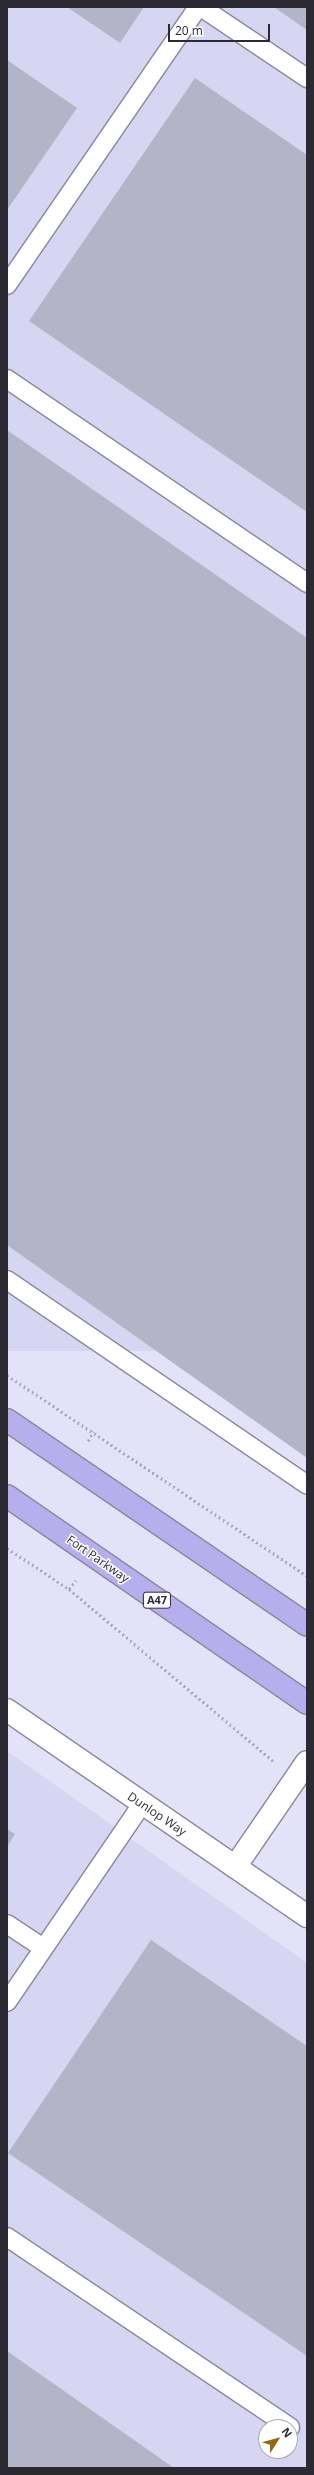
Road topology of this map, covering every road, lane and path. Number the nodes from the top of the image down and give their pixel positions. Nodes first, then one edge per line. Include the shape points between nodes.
1 (199, 7) edge
2 (307, 78) edge
3 (7, 285) edge
4 (7, 378) edge
5 (307, 582) edge
6 (7, 1280) edge
7 (7, 1375) edge
8 (7, 1420) edge
9 (307, 1485) edge
10 (7, 1496) edge
11 (7, 1548) edge
12 (307, 1576) edge
13 (307, 1625) edge
14 (307, 1703) edge
15 (7, 1710) edge
16 (307, 1762) edge
17 (295, 1780) junction
18 (142, 1804) junction
19 (235, 1867) junction
20 (307, 1916) edge
21 (7, 1924) edge
22 (42, 1948) junction
23 (7, 2002) edge
24 (7, 2237) edge
25 (278, 2419) edge

1 - 2 lane
1 - 3 lane
4 - 5 lane
6 - 9 lane
7 - 12 path
8 - 13 main road
10 - 14 main road, Fort Parkway / A47
11 - 17 path via 69,1589
15 - 18 street, Dunlop Way
16 - 17 street
17 - 19 street
18 - 19 street, Dunlop Way
18 - 22 lane
19 - 20 street, Dunlop Way
21 - 22 lane
22 - 23 lane
24 - 25 lane

